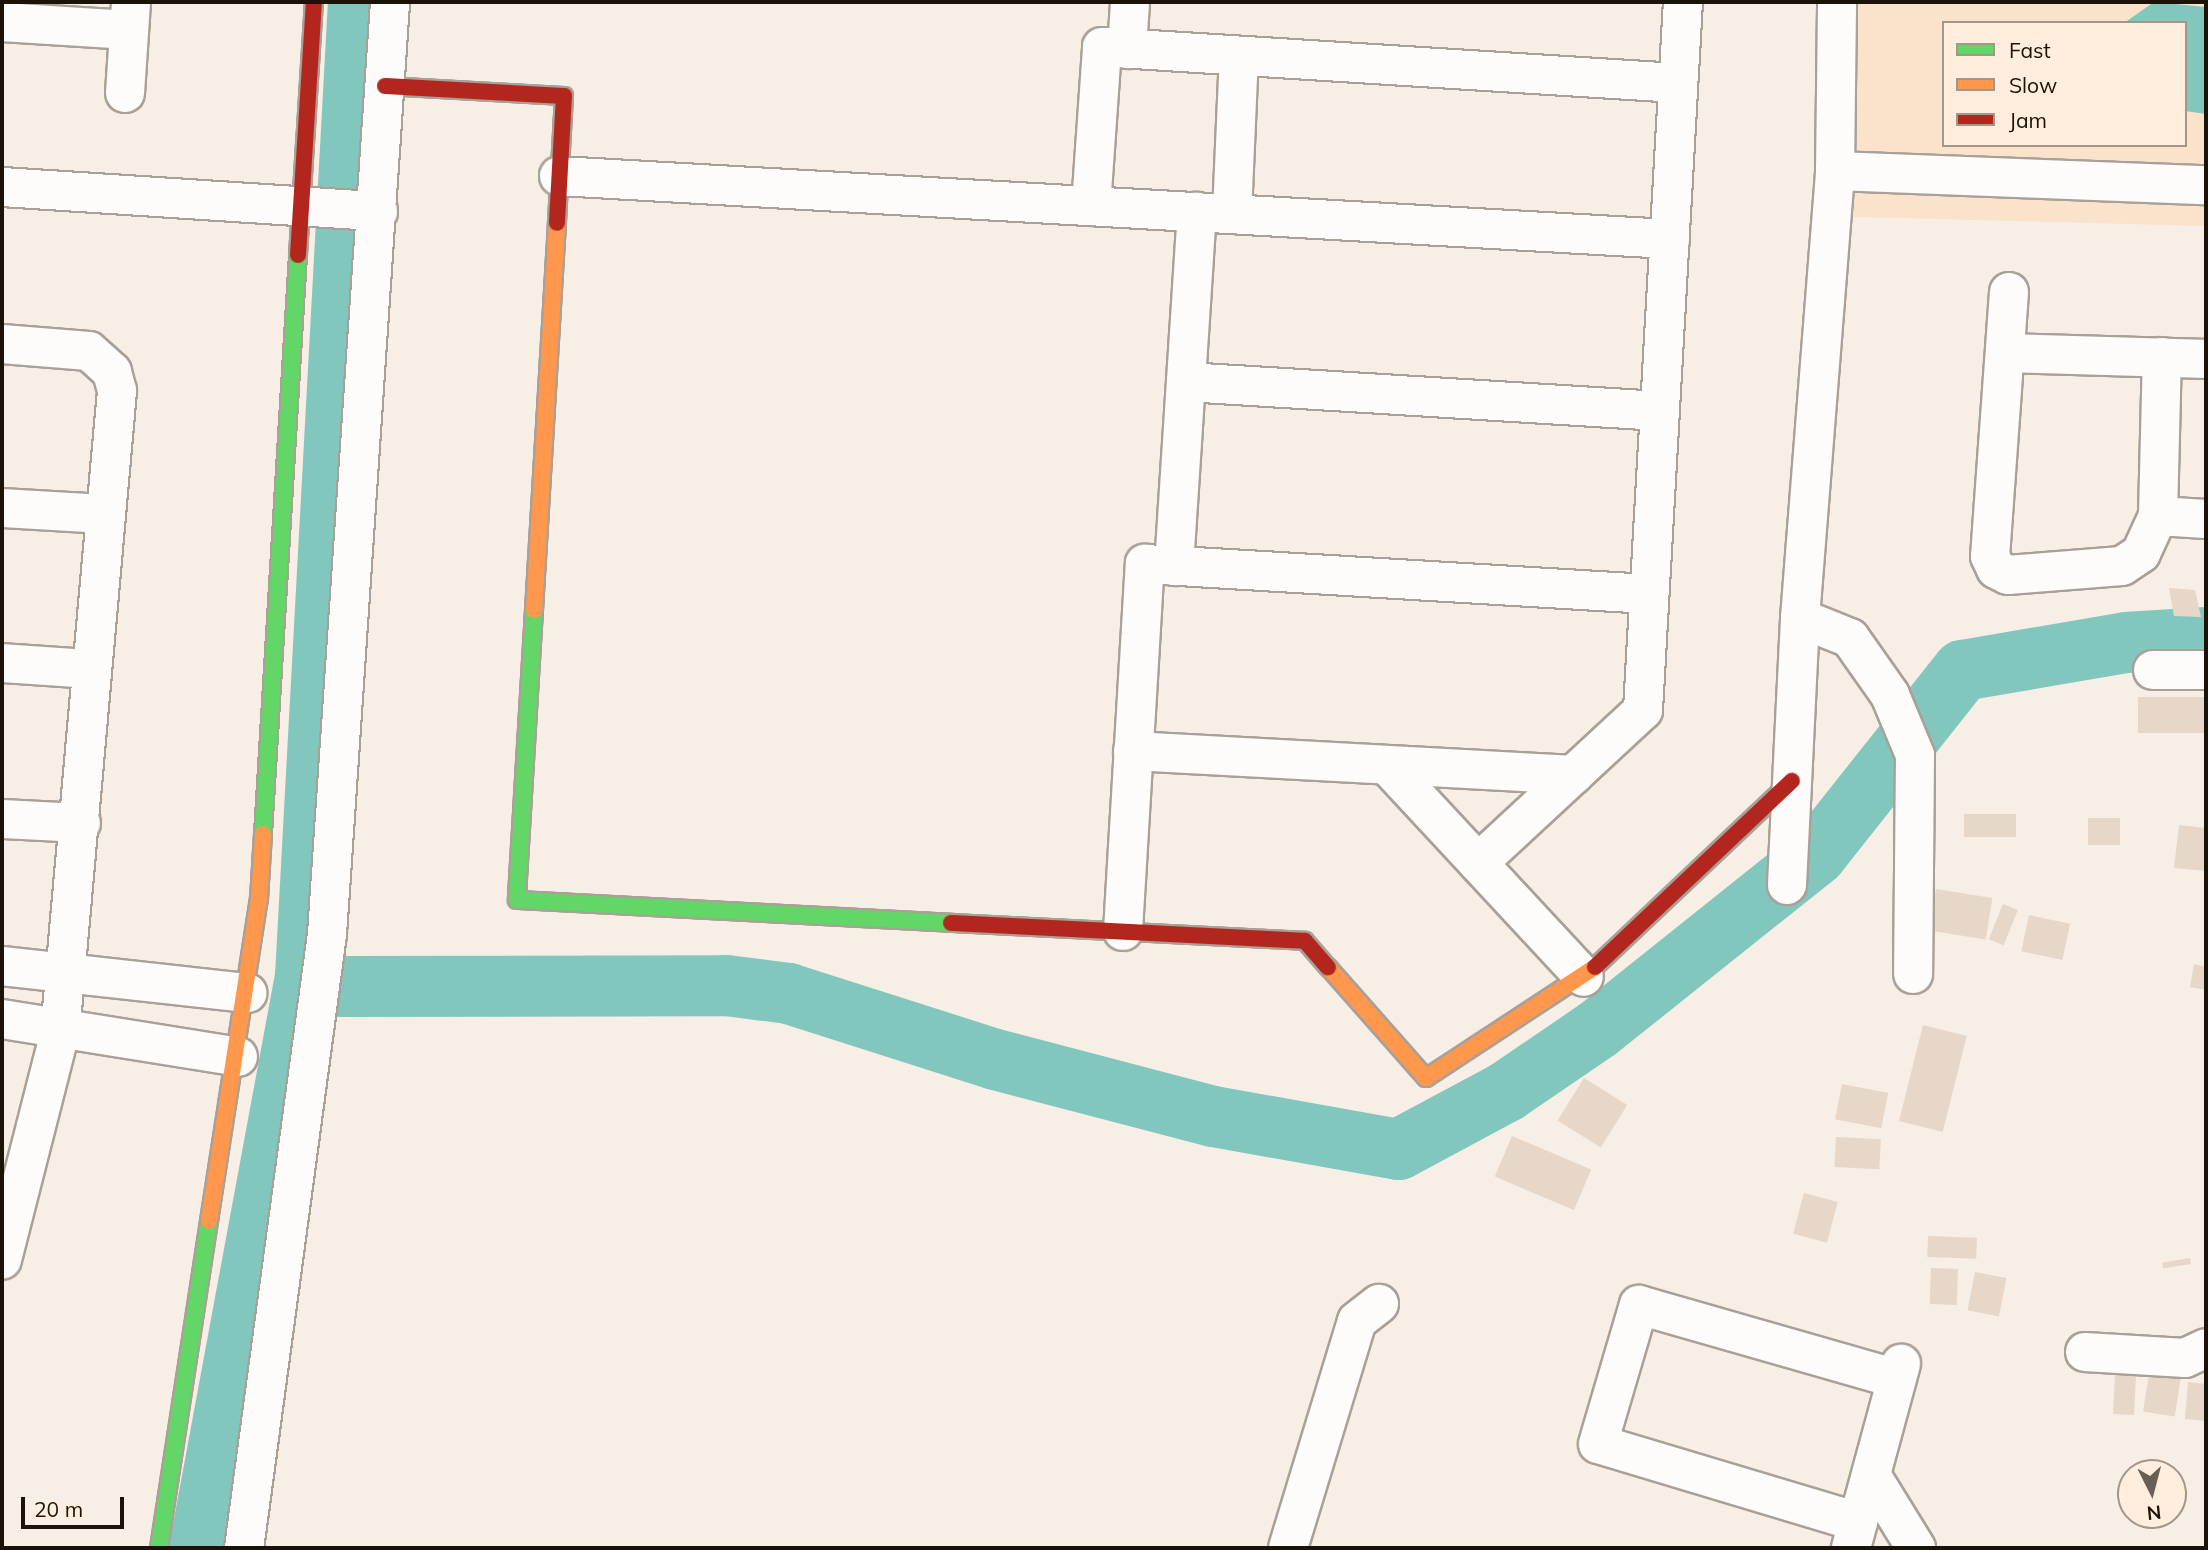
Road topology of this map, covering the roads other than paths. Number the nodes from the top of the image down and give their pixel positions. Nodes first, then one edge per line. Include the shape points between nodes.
1 (314, 2) edge
2 (390, 2) edge
3 (1130, 2) edge
4 (1683, 2) edge
5 (1837, 2) edge
6 (130, 16) edge
7 (2, 22) edge
8 (1127, 49) junction
9 (1239, 56) junction
10 (1678, 83) junction
11 (385, 86) junction
12 (125, 93) dead end
13 (1835, 171) junction
14 (559, 176) junction
15 (2206, 185) edge
16 (2, 187) edge
17 (1091, 206) junction
18 (312, 208) junction
19 (370, 210) junction
20 (1215, 213) junction
21 (1670, 239) junction
22 (2009, 292) dead end
23 (2, 344) edge
24 (2007, 353) junction
25 (2162, 357) junction
26 (2206, 359) edge
27 (1186, 382) junction
28 (1660, 411) junction
29 (2, 508) edge
30 (102, 514) junction
31 (2158, 516) junction
32 (2206, 519) edge
33 (1174, 566) junction
34 (1649, 594) junction
35 (1800, 618) junction
36 (2, 663) edge
37 (91, 669) junction
38 (2153, 670) dead end
39 (2206, 670) edge
40 (1133, 751) junction
41 (1387, 765) junction
42 (1573, 775) junction
43 (1792, 781) junction
44 (2, 819) edge
45 (81, 823) junction
46 (1478, 863) junction
47 (1788, 867) dead end
48 (1123, 931) junction
49 (2, 966) edge
50 (63, 974) junction
51 (1913, 974) dead end
52 (1584, 977) junction
53 (248, 993) junction
54 (2, 1019) edge
55 (60, 1032) junction
56 (238, 1057) junction
57 (11, 1184) edge
58 (2, 1260) edge
59 (1380, 1304) dead end
60 (2206, 1348) edge
61 (2085, 1352) dead end
62 (1871, 1475) junction
63 (1854, 1535) edge
64 (159, 1548) edge
65 (244, 1548) edge
66 (1288, 1548) edge
67 (1916, 1548) edge

1 - 18 street
2 - 11 street
3 - 8 street
4 - 10 street
5 - 13 street
6 - 7 street
6 - 12 street
8 - 9 street
8 - 17 street via 1101,47
9 - 10 street
9 - 20 street
10 - 21 street
11 - 14 street via 564,96
11 - 19 street
13 - 15 street
13 - 35 street
14 - 17 street
14 - 48 street via 517,900
16 - 18 street
17 - 20 street
18 - 19 street
18 - 53 street via 260,899
19 - 65 street via 327,934
20 - 21 street
20 - 27 street
21 - 28 street
22 - 24 street
23 - 30 street via 89,351 112,372 117,391
24 - 25 street
24 - 31 street via 1990,556 1996,569 2008,575 2134,563
25 - 26 street
25 - 31 street
27 - 28 street
27 - 33 street
28 - 34 street
29 - 30 street
30 - 37 street
31 - 32 street
33 - 34 street
33 - 40 street via 1145,564
34 - 42 street via 1643,710
35 - 43 street
35 - 51 street via 1850,638 1908,737
36 - 37 street
37 - 45 street
38 - 39 street
40 - 41 street
40 - 48 street
41 - 42 street
41 - 46 street
42 - 46 street
43 - 47 street
43 - 52 street
44 - 45 street
45 - 50 street
46 - 52 street
48 - 52 street via 1305,941 1426,1078
49 - 50 street
50 - 53 street
50 - 55 street
53 - 56 street
54 - 55 street
55 - 56 street
55 - 57 street
56 - 64 street
57 - 58 street
59 - 66 street via 1357,1321
60 - 61 street via 2185,1359
62 - 63 street
62 - 63 street via 1899,1371 1639,1305 1598,1444
62 - 67 street

